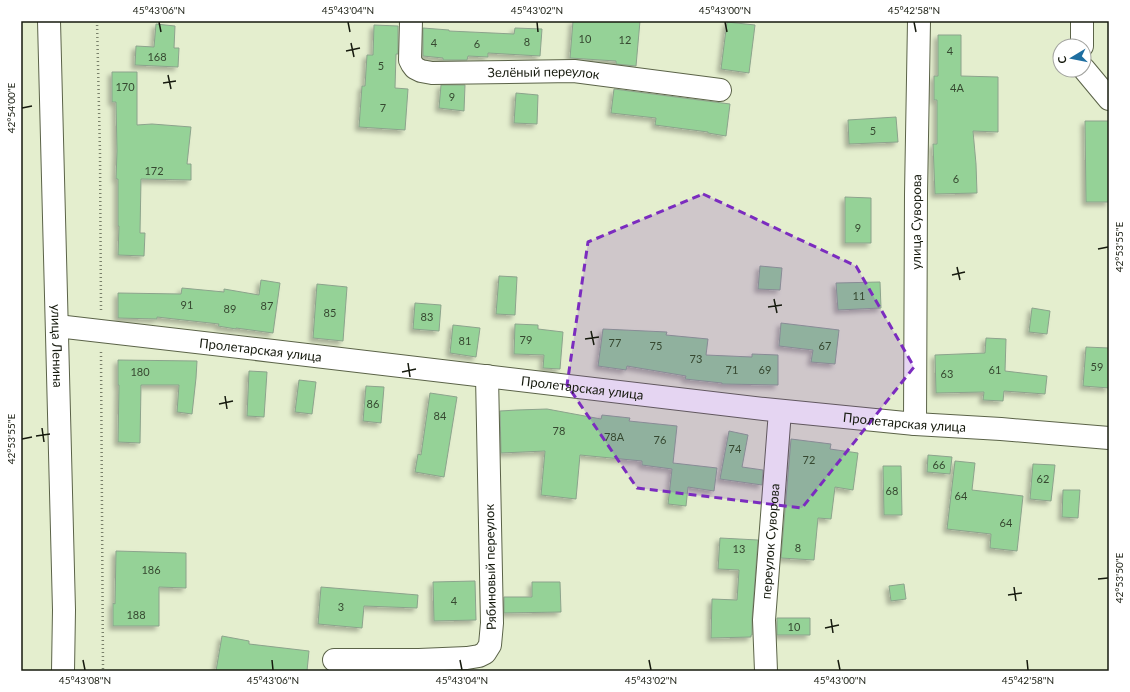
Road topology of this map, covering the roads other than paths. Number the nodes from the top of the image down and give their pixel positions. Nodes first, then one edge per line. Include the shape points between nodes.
1 (49, 21) edge
2 (411, 21) edge
3 (919, 21) edge
4 (1082, 21) edge
5 (1082, 38) edge
6 (1090, 78) edge
7 (720, 90) dead end
8 (1107, 103) edge
9 (57, 326) junction
10 (487, 376) junction
11 (780, 411) junction
12 (915, 424) junction
13 (1109, 438) edge
14 (334, 660) dead end
15 (63, 671) edge
16 (766, 671) edge

1 - 9 street, улица Ленина
2 - 7 street, Зелёный переулок via 410,60 415,68 421,71 574,71
3 - 12 street, улица Суворова
4 - 5 street
6 - 8 street
9 - 10 street, Пролетарская улица
9 - 15 street, улица Ленина via 64,610
10 - 11 street, Пролетарская улица
10 - 14 street, Рябиновый переулок via 492,624 490,645 485,653 467,658
11 - 12 street, Пролетарская улица
11 - 16 street, переулок Суворова via 764,620
12 - 13 street, Пролетарская улица

